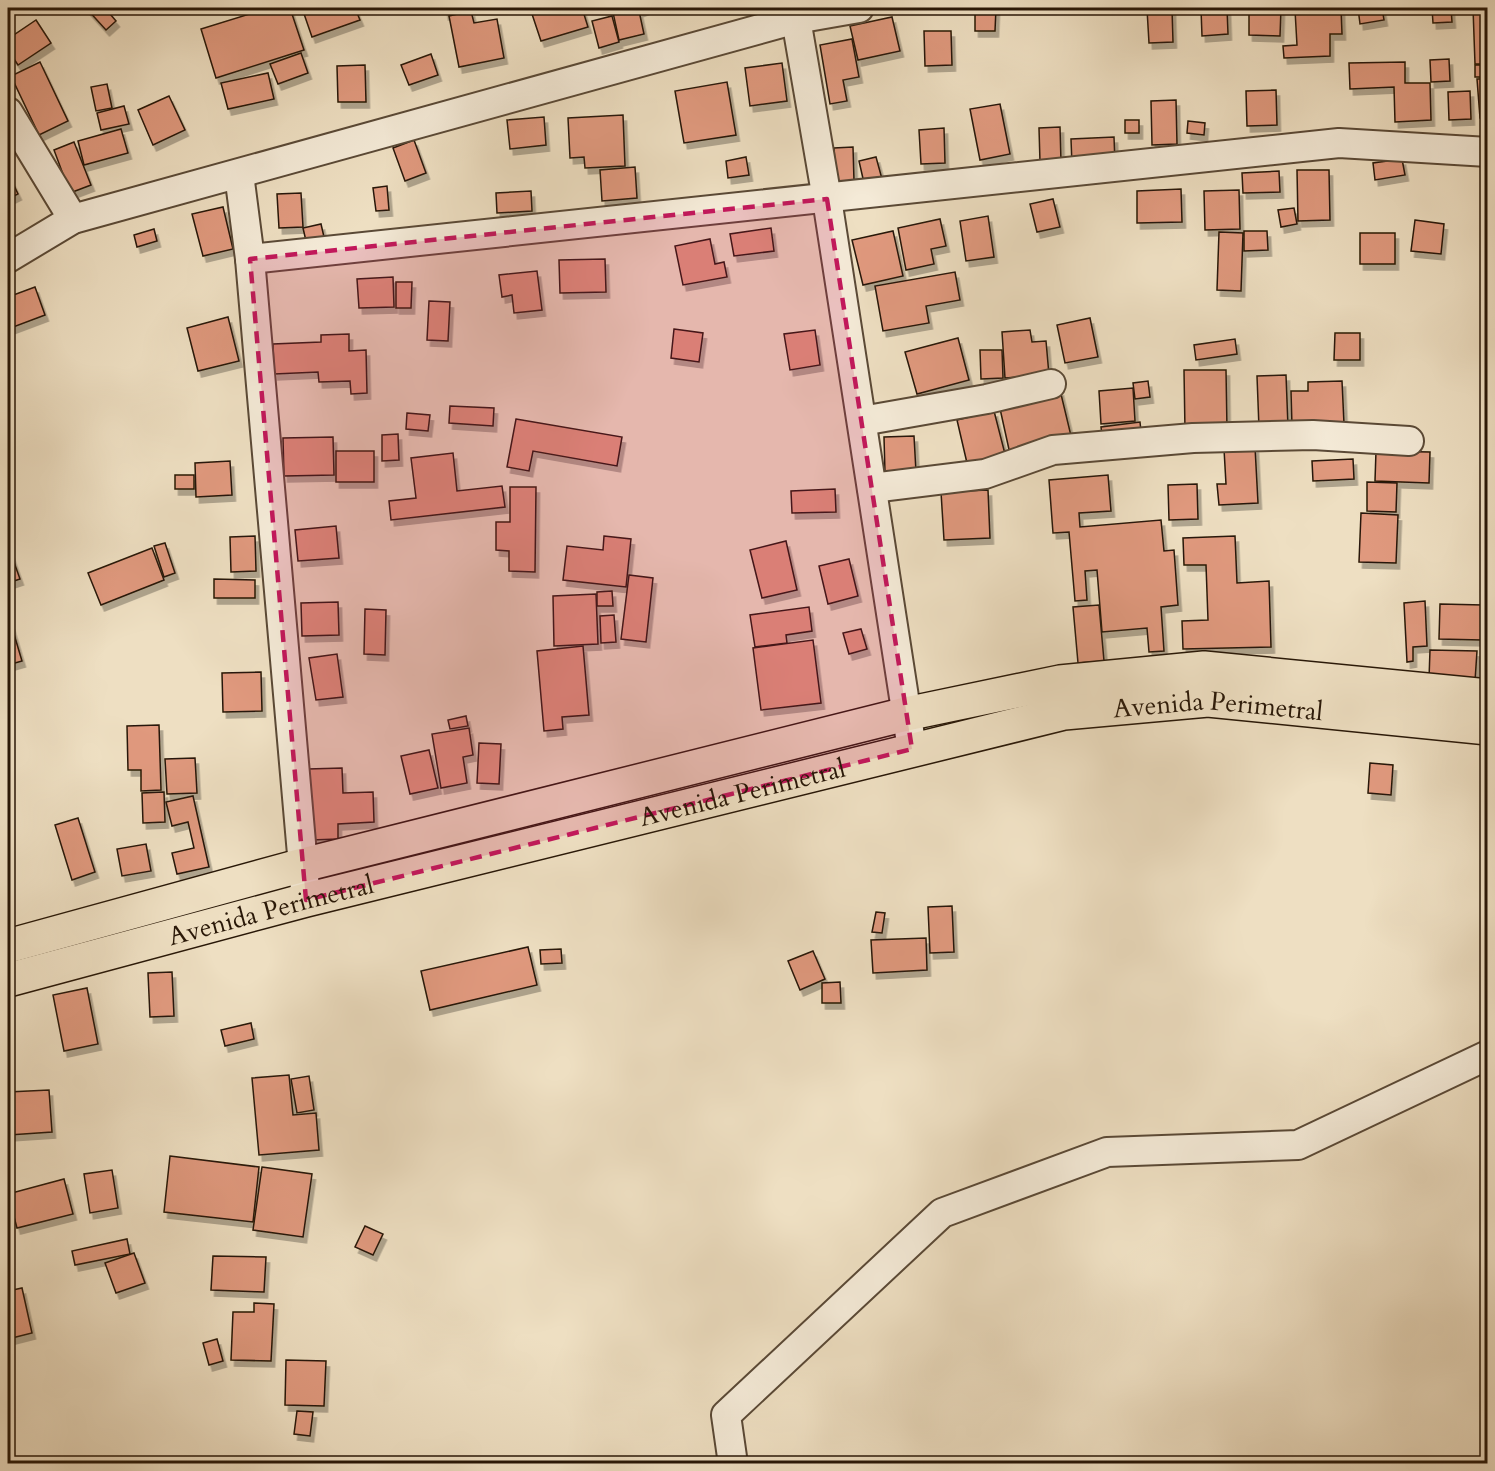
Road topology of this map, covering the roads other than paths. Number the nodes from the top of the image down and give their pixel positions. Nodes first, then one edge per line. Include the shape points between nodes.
1 (859, 8) edge
2 (796, 19) junction
3 (8, 112) edge
4 (1488, 152) edge
5 (239, 174) junction
6 (827, 199) junction
7 (73, 219) junction
8 (8, 258) edge
9 (250, 259) junction
10 (1051, 384) dead end
11 (862, 421) junction
12 (1409, 441) dead end
13 (872, 488) junction
14 (1488, 696) edge
15 (906, 714) junction
16 (1488, 728) edge
17 (912, 749) junction
18 (303, 865) junction
19 (306, 900) junction
20 (8, 946) edge
21 (8, 980) edge
22 (1488, 1055) edge
23 (733, 1464) edge

1 - 2 street
2 - 5 street
2 - 6 street
3 - 7 street
4 - 6 street via 1339,143
5 - 7 street
5 - 9 street
6 - 9 street
6 - 11 street
7 - 8 street
9 - 18 street
10 - 11 street
11 - 13 street
12 - 13 street via 1313,435 1193,438 1053,450 985,474
13 - 15 street
14 - 15 main road, Avenida Perimetral via 1204,668 1060,682
15 - 17 street
15 - 18 main road, Avenida Perimetral
16 - 17 main road, Avenida Perimetral via 1208,700 1064,713
17 - 19 main road, Avenida Perimetral
18 - 19 street
18 - 20 main road, Avenida Perimetral
19 - 21 main road, Avenida Perimetral
22 - 23 street via 1298,1145 1107,1152 942,1213 726,1415

